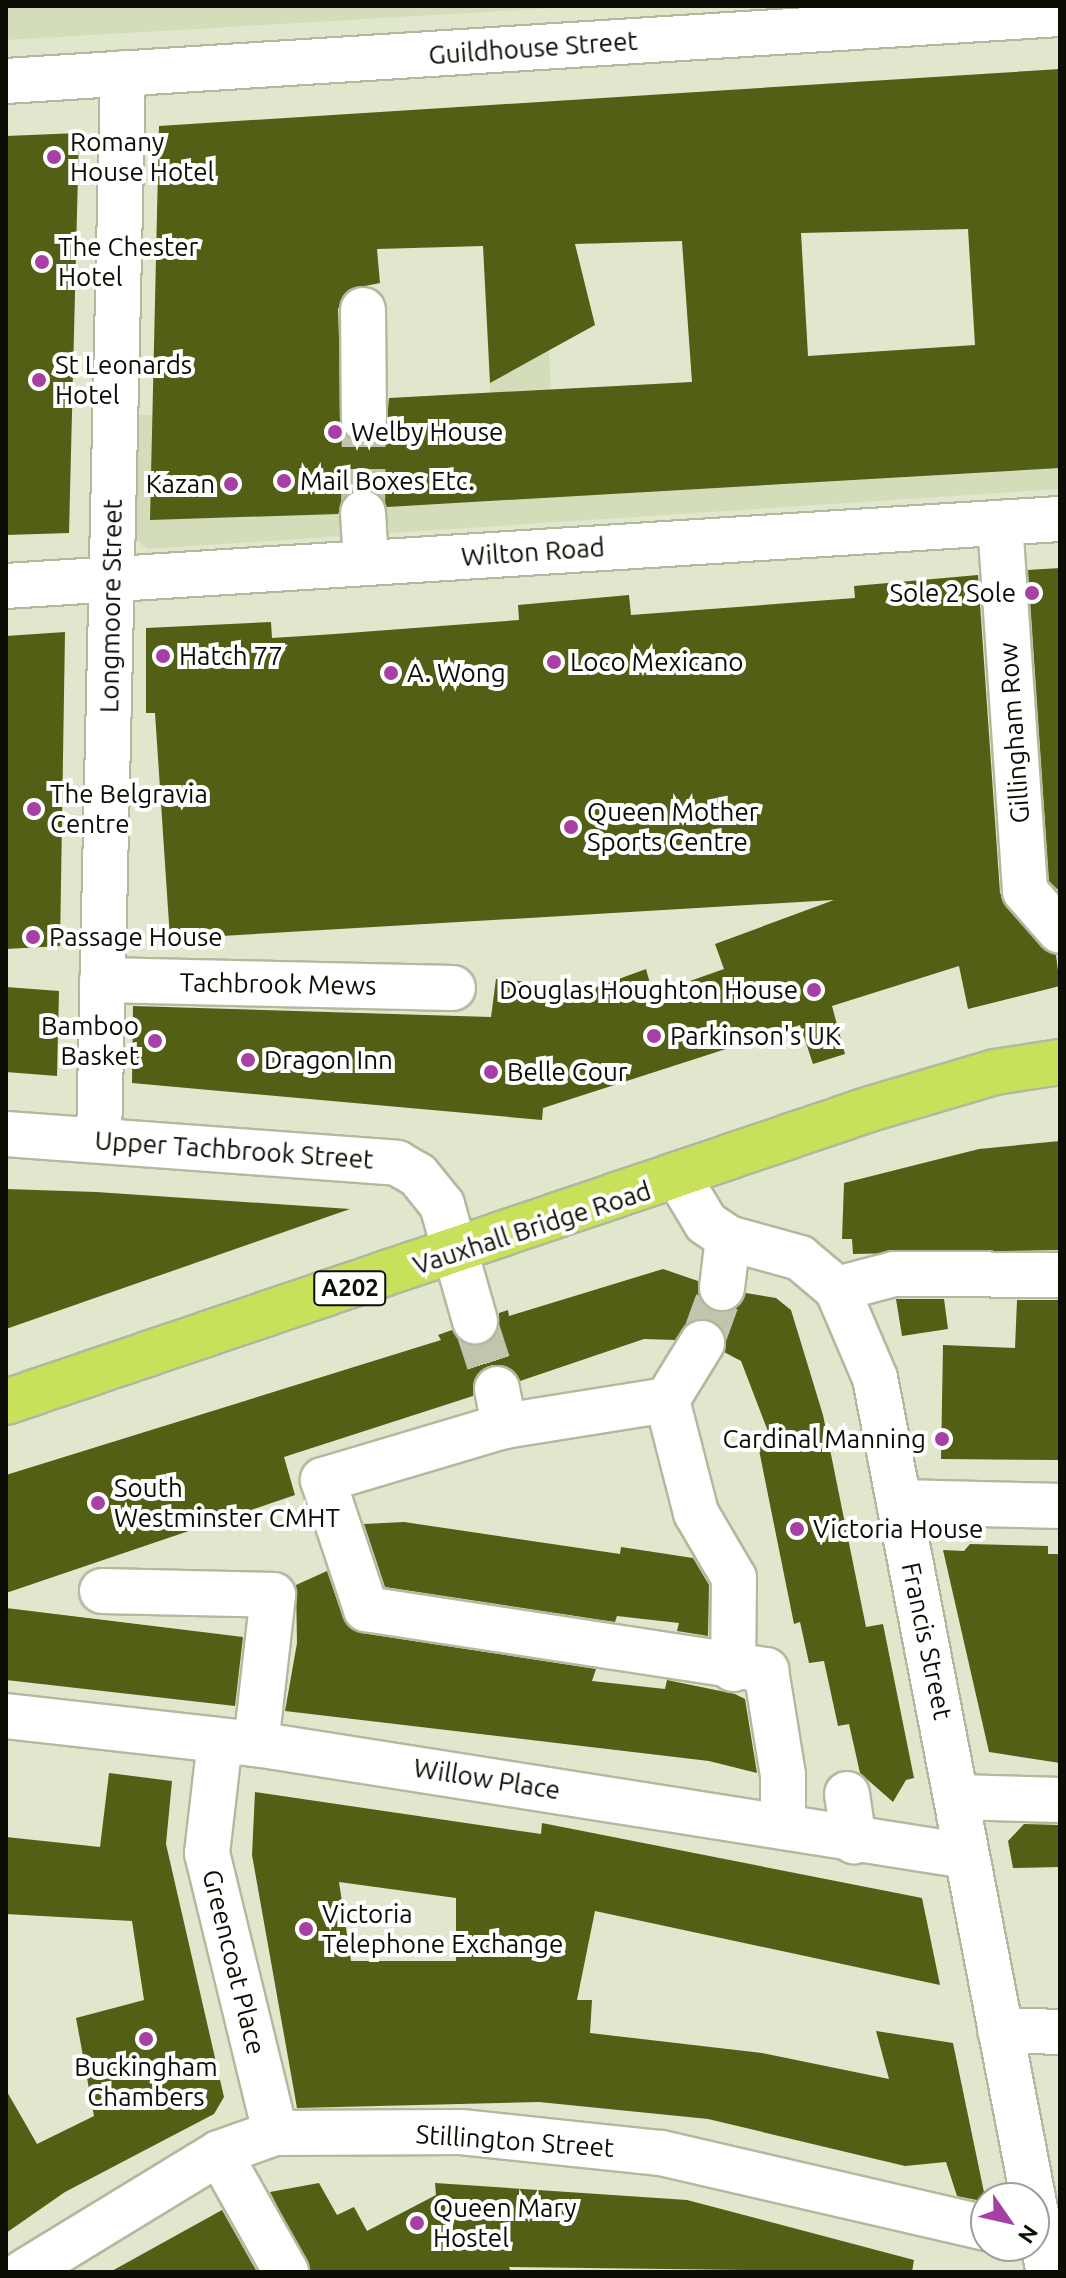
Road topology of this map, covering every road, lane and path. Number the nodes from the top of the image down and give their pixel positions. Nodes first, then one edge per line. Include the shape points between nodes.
1 (1060, 14) edge
2 (123, 73) junction
3 (6, 81) edge
4 (363, 310) dead end
5 (364, 419) tunnel mouth
6 (363, 513) tunnel mouth
7 (1060, 519) edge
8 (1000, 523) junction
9 (366, 562) junction
10 (112, 580) junction
11 (6, 586) edge
12 (1060, 931) edge
13 (102, 980) junction
14 (453, 988) dead end
15 (1060, 1062) edge
16 (6, 1134) edge
17 (99, 1139) junction
18 (679, 1178) junction
19 (728, 1238) junction
20 (455, 1253) junction
21 (1060, 1275) edge
22 (722, 1288) tunnel mouth
23 (837, 1289) junction
24 (475, 1321) tunnel mouth
25 (702, 1343) tunnel mouth
26 (667, 1400) junction
27 (6, 1402) edge
28 (899, 1502) junction
29 (1060, 1506) edge
30 (102, 1591) dead end
31 (733, 1669) junction
32 (6, 1716) edge
33 (238, 1742) junction
34 (847, 1794) dead end
35 (957, 1797) junction
36 (1060, 1800) edge
37 (783, 1827) junction
38 (854, 1841) junction
39 (966, 1856) junction
40 (1000, 2030) junction
41 (1060, 2032) edge
42 (275, 2133) junction
43 (219, 2153) junction
44 (1030, 2182) edge
45 (970, 2224) edge
46 (24, 2272) edge
47 (286, 2272) edge

1 - 2 street, Guildhouse Street
2 - 3 street, Guildhouse Street
2 - 10 street, Longmoore Street
4 - 5 street
6 - 9 street
7 - 8 street, Wilton Road
8 - 9 street, Wilton Road
8 - 12 street, Gillingham Row via 1025,891
9 - 10 street, Wilton Road
10 - 11 street, Wilton Road
10 - 13 street, Longmoore Street
13 - 14 street, Tachbrook Mews
13 - 17 street, Longmoore Street
15 - 18 highway, Vauxhall Bridge Road / A202 via 995,1072 870,1109
16 - 17 street, Upper Tachbrook Street
17 - 20 street, Upper Tachbrook Street via 397,1163 418,1175 442,1205
18 - 19 street, Francis Street via 699,1218
18 - 20 highway, Vauxhall Bridge Road / A202
19 - 22 street
19 - 23 street, Francis Street via 800,1258
20 - 24 street, Upper Tachbrook Street
20 - 27 highway, Vauxhall Bridge Road / A202
21 - 23 street via 894,1274
23 - 28 street, Francis Street via 875,1378
25 - 26 street
26 - 31 street via 696,1513 734,1578
26 - 31 street via 500,1407 323,1480 366,1609
28 - 29 street
28 - 35 street, Francis Street
30 - 33 street, Greencoat Place via 273,1595
31 - 37 street via 766,1670 783,1775
32 - 33 street, Willow Place
33 - 37 street, Willow Place
33 - 42 street, Greencoat Place via 207,1853
34 - 38 street
35 - 36 street
35 - 39 street, Francis Street
37 - 38 street, Willow Place
38 - 39 street, Willow Place
39 - 40 street, Francis Street
40 - 41 street
40 - 44 street, Francis Street
42 - 43 street, Stillington Street
42 - 45 street, Stillington Street via 461,2132 661,2153
43 - 46 street, Stillington Street
43 - 47 street

